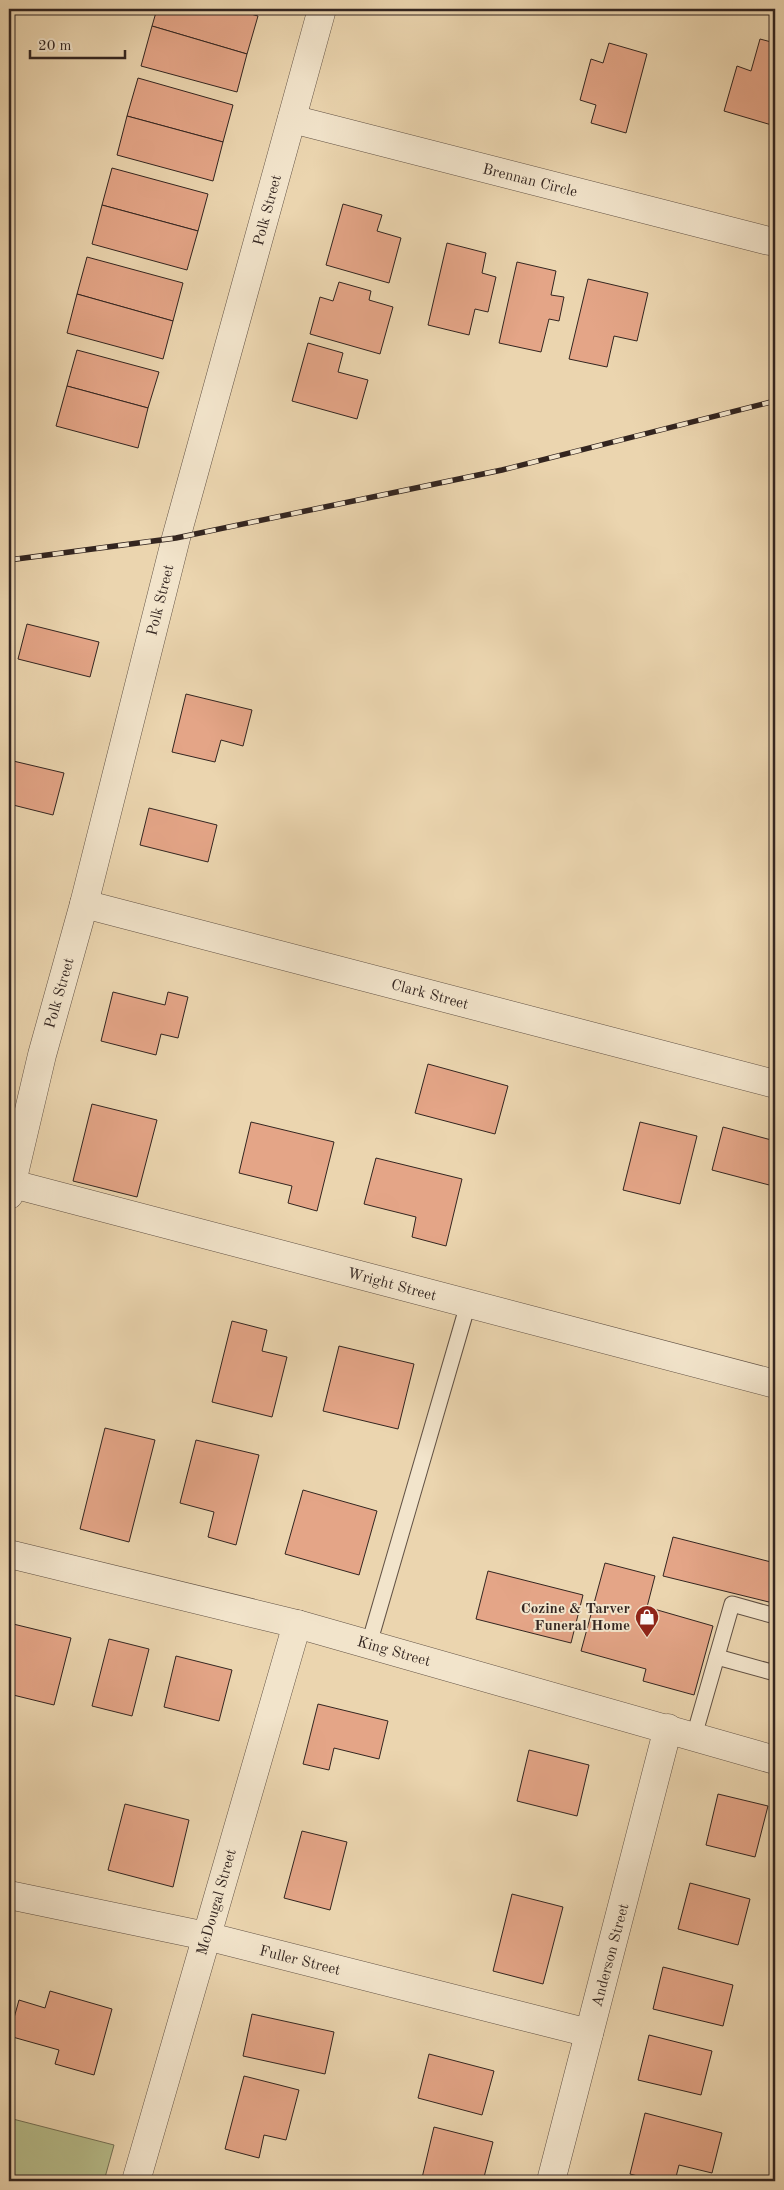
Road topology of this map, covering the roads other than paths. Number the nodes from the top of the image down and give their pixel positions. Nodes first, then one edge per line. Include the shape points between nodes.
1 (322, 9) edge
2 (292, 119) junction
3 (768, 241) dead end
4 (84, 904) junction
5 (775, 1084) edge
6 (10, 1187) edge
7 (468, 1304) junction
8 (775, 1384) edge
9 (9, 1554) edge
10 (775, 1616) edge
11 (297, 1624) junction
12 (369, 1644) junction
13 (717, 1657) junction
14 (775, 1673) edge
15 (668, 1728) junction
16 (694, 1736) junction
17 (775, 1760) edge
18 (9, 1895) edge
19 (206, 1936) junction
20 (589, 2033) junction
21 (136, 2181) edge
22 (551, 2181) edge

1 - 2 street, Polk Street
2 - 3 street, Brennan Circle
2 - 4 street, Polk Street via 176,538
4 - 5 street, Clark Street
4 - 6 street, Polk Street
6 - 7 street, Wright Street
7 - 8 street, Wright Street
7 - 12 lane
9 - 11 street, King Street
10 - 13 lane via 732,1604
11 - 12 street, King Street
11 - 19 street, McDougal Street
12 - 15 street, King Street
13 - 14 lane
13 - 16 lane
15 - 16 street, King Street
15 - 20 street, Anderson Street
16 - 17 street, King Street
18 - 19 street, Fuller Street
19 - 20 street, Fuller Street
19 - 21 street, McDougal Street
20 - 22 street, Anderson Street

